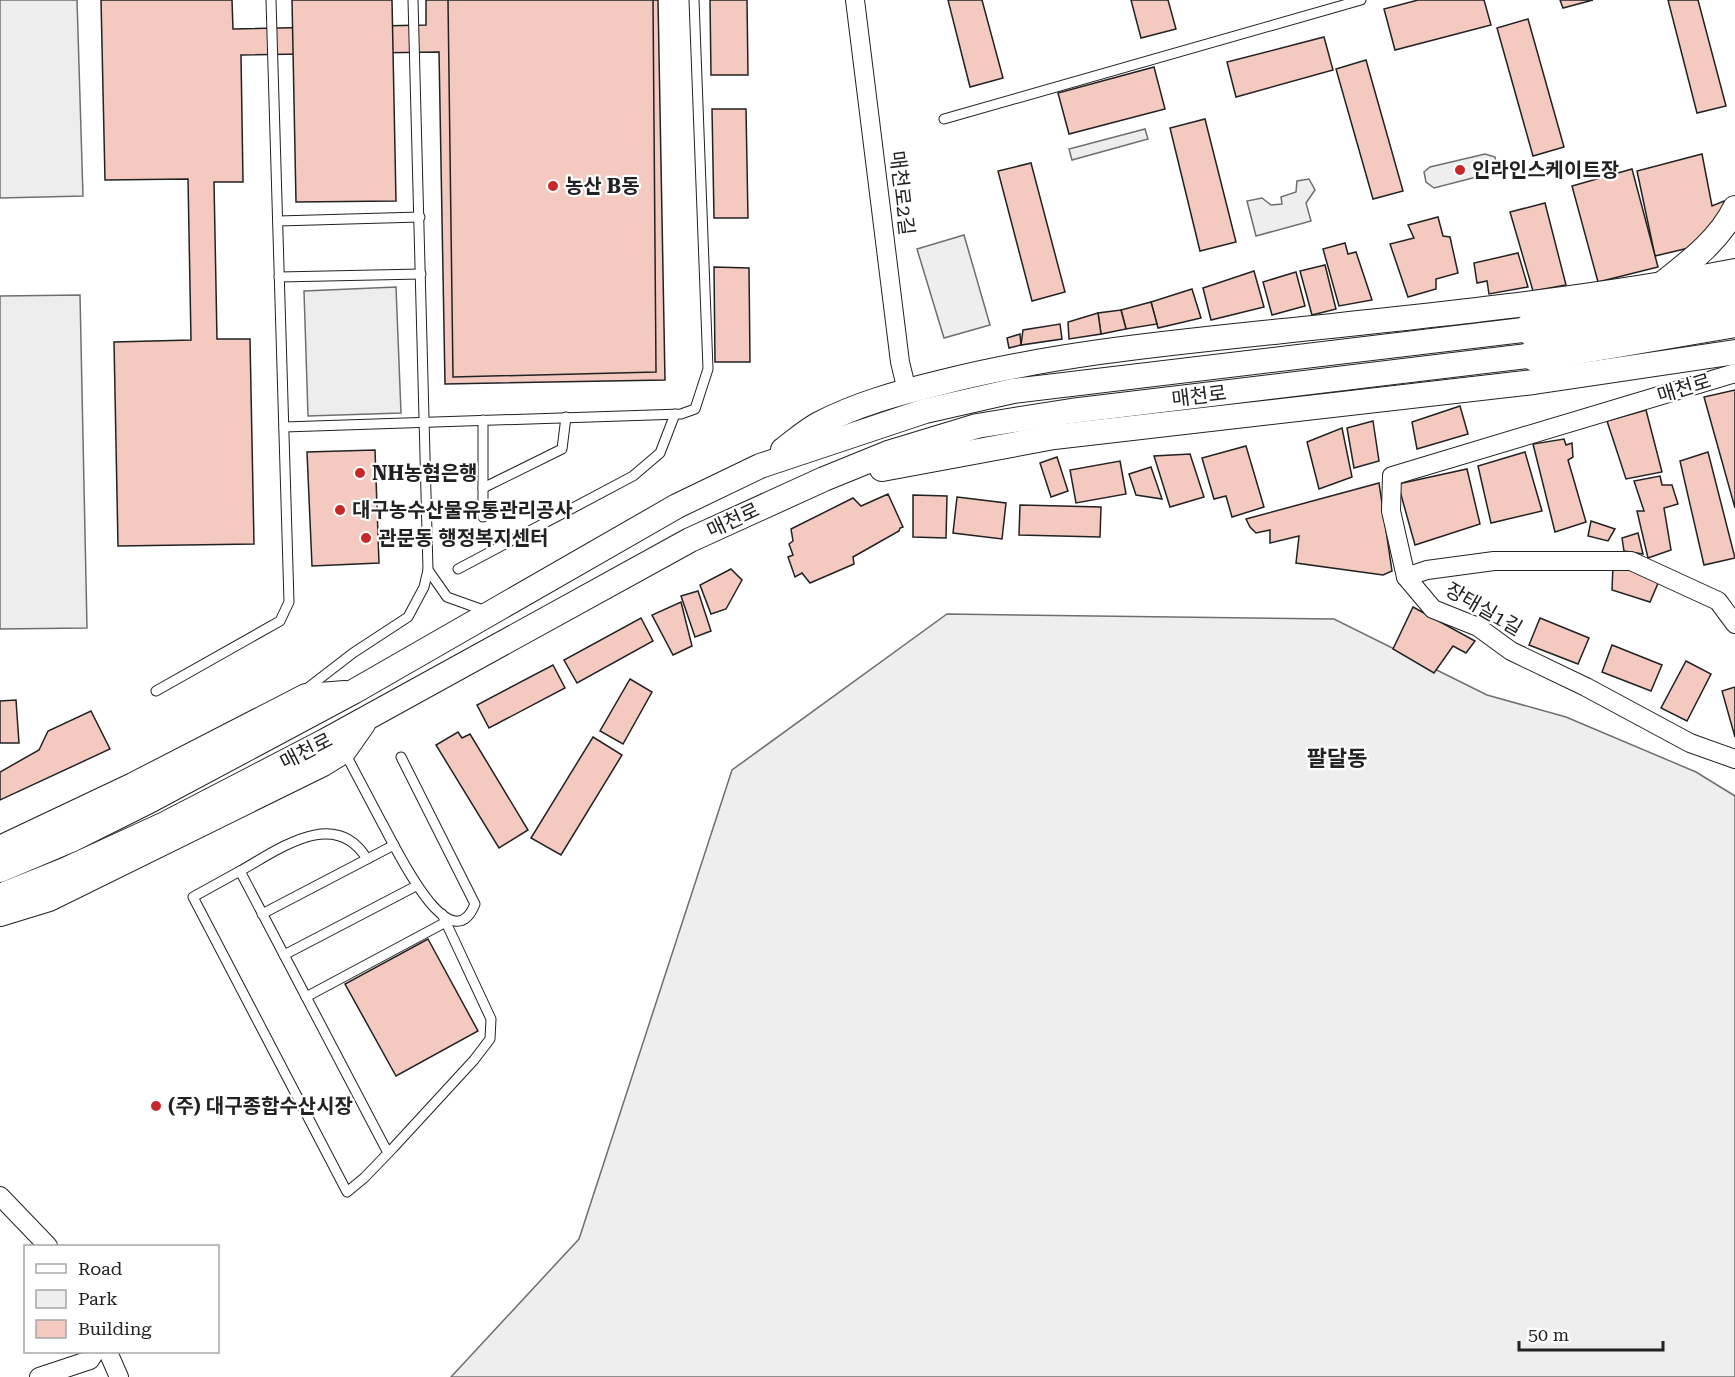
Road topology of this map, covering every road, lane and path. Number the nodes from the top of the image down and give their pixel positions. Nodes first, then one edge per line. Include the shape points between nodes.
1 (271, 0) edge
2 (413, 0) edge
3 (694, 0) edge
4 (855, 0) edge
5 (1361, 0) edge
6 (944, 119) dead end
7 (1735, 208) edge
8 (420, 218) junction
9 (278, 221) junction
10 (1735, 271) edge
11 (422, 273) junction
12 (279, 277) junction
13 (1661, 285) junction
14 (1735, 293) edge
15 (1735, 321) edge
16 (1533, 342) junction
17 (1735, 352) edge
18 (1735, 373) edge
19 (907, 391) junction
20 (675, 414) junction
21 (566, 417) junction
22 (483, 420) junction
23 (426, 422) junction
24 (284, 427) junction
25 (760, 466) junction
26 (824, 479) junction
27 (483, 488) junction
28 (483, 517) dead end
29 (458, 569) dead end
30 (429, 570) junction
31 (1406, 577) junction
32 (491, 613) junction
33 (1735, 624) edge
34 (156, 691) dead end
35 (354, 692) junction
36 (280, 710) junction
37 (367, 720) junction
38 (344, 751) junction
39 (401, 758) dead end
40 (1735, 759) edge
41 (394, 845) junction
42 (0, 848) edge
43 (367, 859) junction
44 (0, 870) edge
45 (240, 871) junction
46 (416, 886) junction
47 (0, 896) edge
48 (0, 914) edge
49 (261, 914) junction
50 (444, 918) junction
51 (284, 955) junction
52 (306, 997) junction
53 (388, 1154) junction
54 (0, 1196) edge
55 (47, 1245) edge
56 (95, 1353) edge
57 (108, 1353) edge
58 (39, 1377) edge
59 (119, 1377) edge

1 - 9 lane
2 - 8 lane
3 - 20 lane via 708,369 695,409
4 - 19 street, 매천로2길 via 900,362
5 - 6 lane
7 - 13 main road via 1703,252
8 - 9 lane
8 - 11 lane
9 - 12 lane
10 - 13 main road
11 - 12 lane
11 - 23 lane
12 - 24 lane
13 - 19 main road via 1042,360
14 - 16 highway
15 - 16 highway
16 - 25 main road, 매천로 via 1013,391 925,411
16 - 26 main road, 매천로 via 977,426 888,453
17 - 26 main road via 1534,382 1054,437
18 - 31 street, 매천로 via 1392,476 1391,511
19 - 25 main road via 818,425
20 - 21 lane
20 - 29 lane via 660,453 633,476
21 - 22 lane
21 - 27 lane via 562,448
22 - 23 lane
22 - 27 lane
23 - 24 lane
23 - 30 lane
24 - 34 lane via 289,602 280,621
25 - 32 main road, 매천로 via 677,506
26 - 37 main road, 매천로 via 690,540
27 - 28 lane
30 - 32 lane via 447,597
30 - 36 lane via 408,617 353,653
31 - 33 street, 장태실1길 via 1427,570 1494,561 1631,561 1718,601
31 - 40 street, 장태실1길 via 1433,609 1478,627 1511,651 1690,742
32 - 35 main road, 매천로
35 - 36 main road via 306,696
35 - 44 main road, 매천로 via 71,840
36 - 42 main road
37 - 38 main road
37 - 47 main road, 매천로 via 165,824
38 - 41 lane
38 - 48 main road via 49,898
39 - 50 lane via 475,904 471,915 462,921
41 - 43 lane
41 - 46 lane
43 - 45 lane via 359,846 342,834 321,833 296,841
43 - 49 lane
45 - 49 lane
45 - 53 lane via 193,897 347,1192
46 - 50 lane
46 - 51 lane
49 - 51 lane
50 - 52 lane
50 - 53 lane via 490,1019 490,1039
51 - 52 lane
52 - 53 lane
54 - 55 street
56 - 58 street via 90,1360
57 - 59 street

